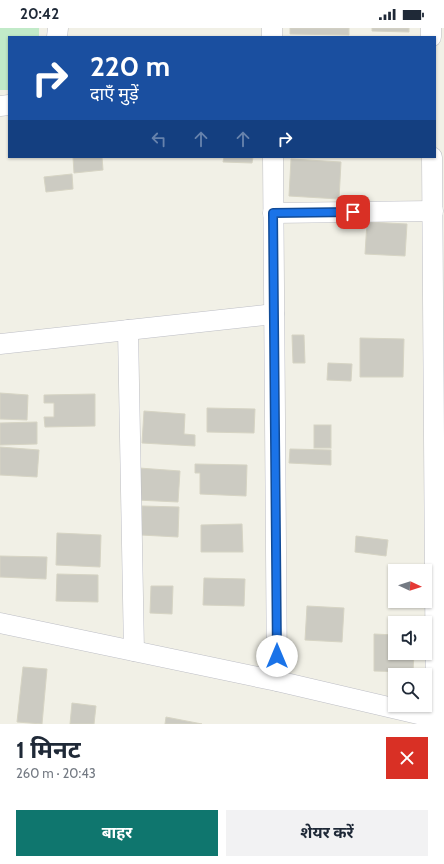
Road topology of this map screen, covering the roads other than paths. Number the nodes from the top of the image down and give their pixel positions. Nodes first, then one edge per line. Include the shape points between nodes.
1 (273, 158) edge
2 (436, 158) edge
3 (433, 211) junction
4 (273, 213) junction
5 (274, 314) junction
6 (128, 330) junction
7 (0, 344) edge
8 (0, 623) edge
9 (134, 652) junction
10 (277, 682) junction
11 (440, 719) edge

1 - 4 street
2 - 3 street
3 - 4 street
3 - 11 street
4 - 5 street
5 - 6 street
5 - 10 street
6 - 7 street
6 - 9 street
8 - 9 street
9 - 10 street
10 - 11 street

